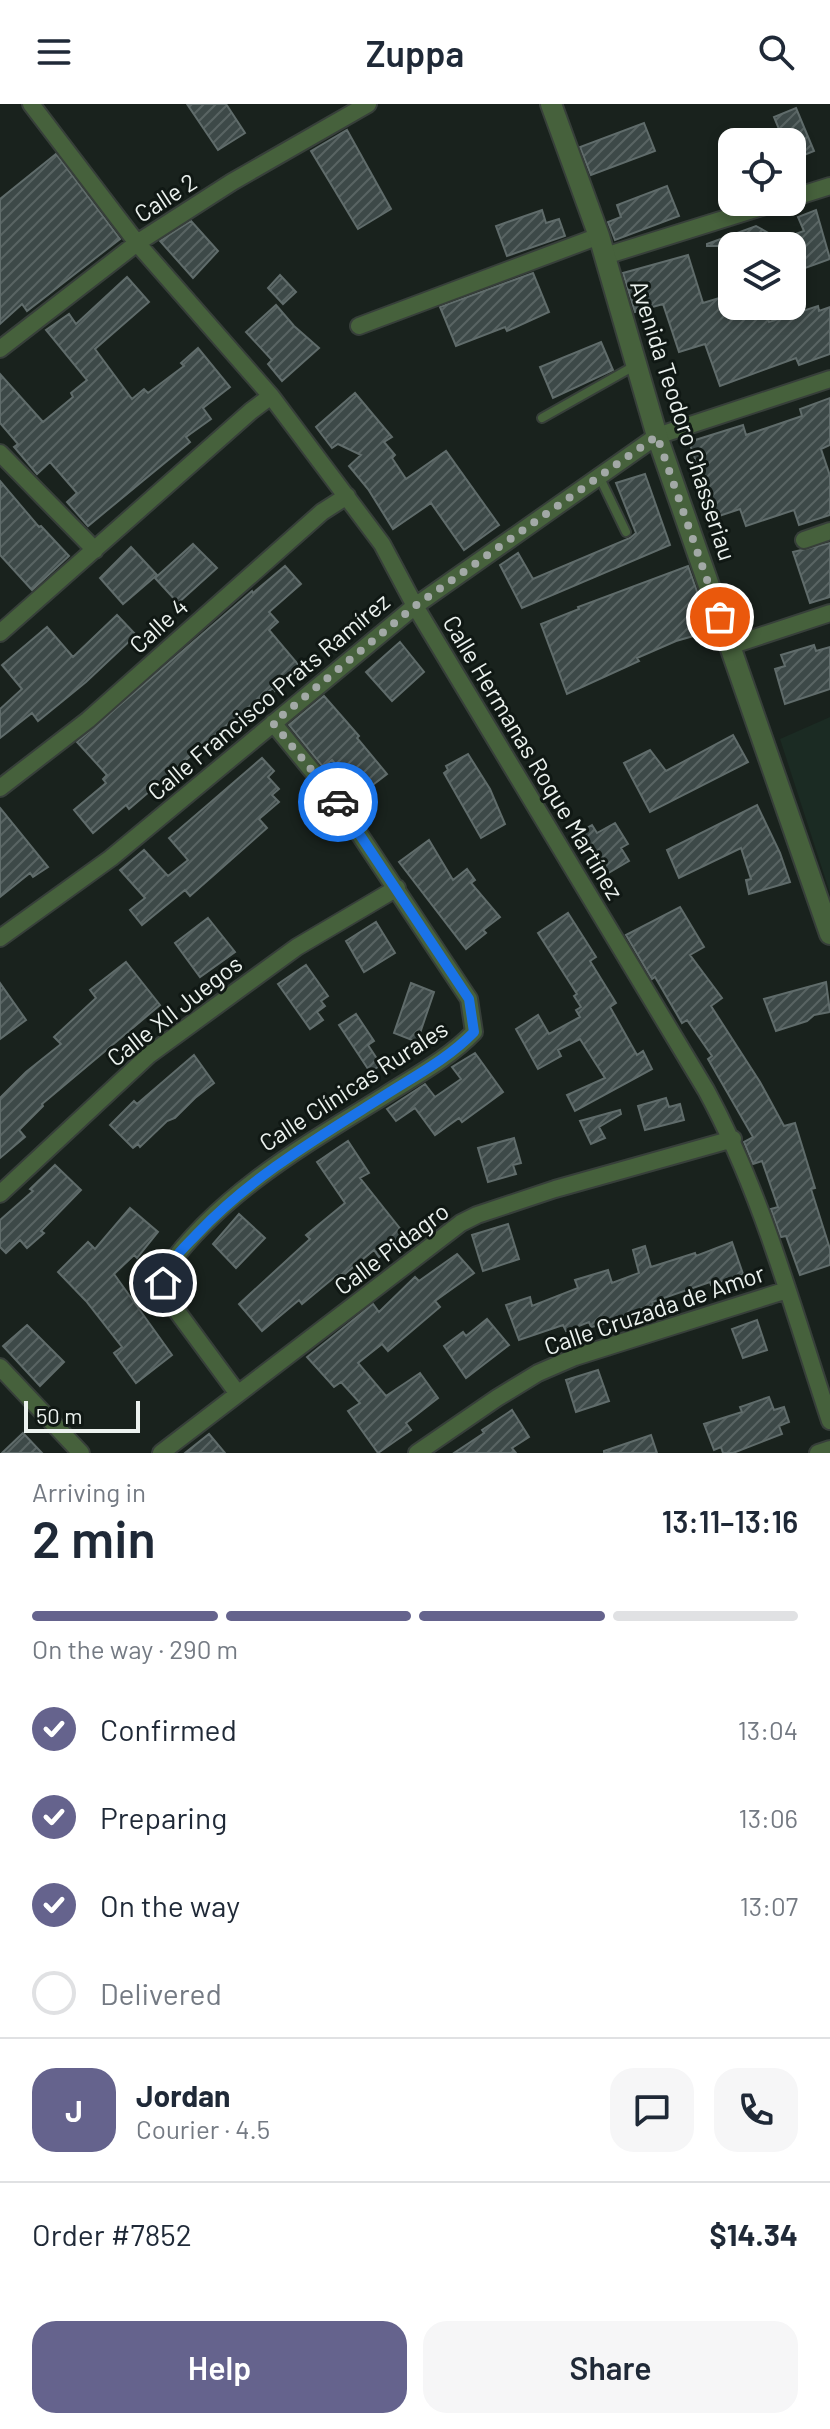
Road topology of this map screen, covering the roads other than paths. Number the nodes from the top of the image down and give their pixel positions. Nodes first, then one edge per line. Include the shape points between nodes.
1 (31, 104) edge
2 (368, 104) edge
3 (551, 104) edge
4 (830, 186) edge
5 (806, 194) edge
6 (722, 216) edge
7 (137, 243) junction
8 (602, 246) junction
9 (359, 326) dead end
10 (0, 349) edge
11 (636, 365) junction
12 (830, 379) edge
13 (271, 396) junction
14 (542, 418) dead end
15 (657, 436) junction
16 (0, 453) edge
17 (599, 476) junction
18 (347, 496) junction
19 (830, 531) edge
20 (626, 532) dead end
21 (804, 540) dead end
22 (95, 550) junction
23 (415, 606) junction
24 (830, 613) edge
25 (0, 633) edge
26 (730, 646) junction
27 (273, 723) junction
28 (0, 788) edge
29 (397, 888) junction
30 (830, 934) edge
31 (0, 938) edge
32 (733, 1139) junction
33 (0, 1194) edge
34 (787, 1290) junction
35 (0, 1367) edge
36 (238, 1394) junction
37 (830, 1421) edge
38 (830, 1449) edge
39 (81, 1453) edge
40 (161, 1453) edge
41 (417, 1453) edge
42 (818, 1453) edge

1 - 7 street, Calle Hermanas Roque Martínez
2 - 7 street, Calle 2
3 - 8 street, Avenida Teodoro Chasseriau
4 - 5 street
6 - 8 street
7 - 10 street, Calle 2
7 - 13 street, Calle Hermanas Roque Martínez
8 - 9 street
8 - 11 street, Avenida Teodoro Chasseriau
11 - 14 lane
11 - 15 street, Avenida Teodoro Chasseriau
12 - 15 street, Calle Francisco Prats Ramírez
13 - 18 street, Calle Hermanas Roque Martínez
13 - 22 street
15 - 17 street, Calle Francisco Prats Ramírez
15 - 26 street, Avenida Teodoro Chasseriau
16 - 22 street
17 - 20 lane
17 - 23 street, Calle Francisco Prats Ramírez
18 - 23 street, Calle Hermanas Roque Martínez via 382,544
18 - 28 street, Calle 4 via 278,550 88,720
19 - 21 street
22 - 25 street
23 - 27 street, Calle Francisco Prats Ramírez
23 - 32 street, Calle Hermanas Roque Martínez
24 - 26 street
26 - 30 street, Avenida Teodoro Chasseriau
27 - 29 street via 340,805
27 - 31 street, Calle Francisco Prats Ramírez via 111,858
29 - 33 street, Calle XII Juegos via 297,947 149,1055
29 - 36 street, Calle Clínicas Rurales via 469,999 474,1032 256,1179 165,1271 168,1299
32 - 34 street, Calle Hermanas Roque Martínez
32 - 36 street, Calle Pidagro via 477,1215
34 - 37 street, Calle Hermanas Roque Martínez
34 - 41 street, Calle Cruzada de Amor via 538,1373
35 - 39 street
36 - 40 street, Calle Pidagro
38 - 42 street

